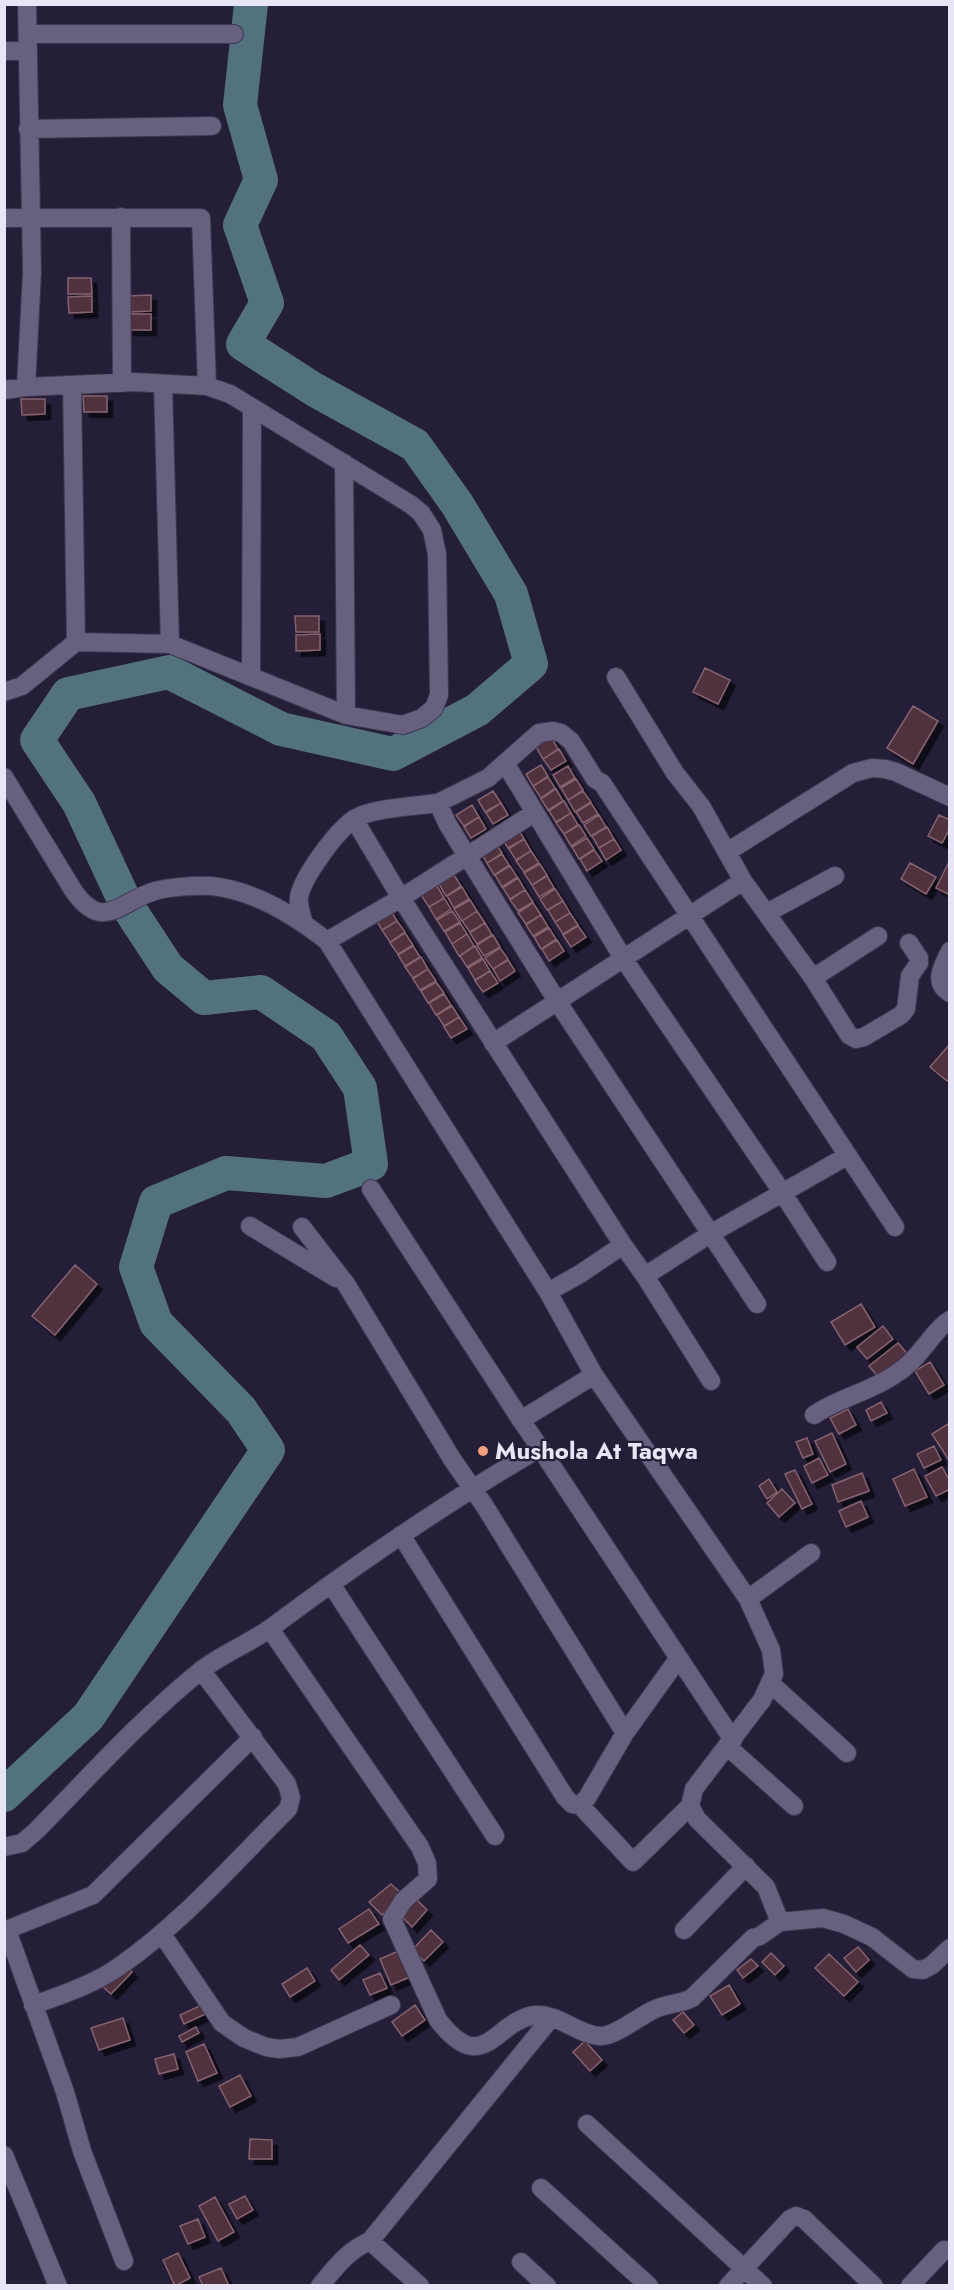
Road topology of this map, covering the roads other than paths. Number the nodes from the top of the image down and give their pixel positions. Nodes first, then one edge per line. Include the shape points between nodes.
1 (27, 4) edge
2 (234, 34) dead end
3 (28, 43) junction
4 (4, 51) edge
5 (212, 126) dead end
6 (28, 129) junction
7 (31, 217) junction
8 (121, 217) junction
9 (4, 218) edge
10 (122, 383) junction
11 (163, 384) junction
12 (72, 385) junction
13 (207, 386) junction
14 (26, 387) junction
15 (4, 390) edge
16 (252, 408) junction
17 (344, 463) junction
18 (76, 642) junction
19 (170, 644) junction
20 (616, 676) dead end
21 (251, 677) junction
22 (4, 692) edge
23 (346, 715) junction
24 (505, 763) junction
25 (4, 777) edge
26 (950, 797) edge
27 (438, 803) junction
28 (534, 813) junction
29 (354, 819) junction
30 (727, 852) junction
31 (467, 856) junction
32 (835, 876) dead end
33 (743, 881) junction
34 (401, 898) junction
35 (767, 913) junction
36 (688, 916) junction
37 (304, 924) junction
38 (878, 936) dead end
39 (327, 941) junction
40 (909, 943) dead end
41 (950, 951) edge
42 (623, 958) junction
43 (813, 978) junction
44 (950, 993) edge
45 (557, 1001) junction
46 (493, 1043) junction
47 (847, 1156) junction
48 (371, 1189) dead end
49 (782, 1192) junction
50 (250, 1226) dead end
51 (302, 1227) dead end
52 (895, 1227) dead end
53 (710, 1234) junction
54 (623, 1245) junction
55 (827, 1262) dead end
56 (645, 1276) junction
57 (346, 1284) junction
58 (548, 1292) junction
59 (757, 1304) dead end
60 (950, 1320) edge
61 (594, 1375) junction
62 (711, 1381) dead end
63 (814, 1415) dead end
64 (521, 1420) junction
65 (540, 1448) junction
66 (472, 1487) junction
67 (401, 1535) junction
68 (811, 1553) dead end
69 (331, 1584) junction
70 (748, 1599) junction
71 (270, 1629) junction
72 (678, 1659) junction
73 (201, 1670) junction
74 (770, 1683) junction
75 (625, 1733) junction
76 (253, 1737) junction
77 (731, 1743) junction
78 (847, 1753) dead end
79 (580, 1805) junction
80 (690, 1806) junction
81 (794, 1806) dead end
82 (495, 1836) dead end
83 (4, 1848) edge
84 (746, 1866) junction
85 (780, 1922) junction
86 (6, 1930) edge
87 (684, 1930) dead end
88 (162, 1934) junction
89 (950, 1948) edge
90 (33, 2005) junction
91 (391, 2005) dead end
92 (551, 2018) junction
93 (587, 2124) dead end
94 (4, 2155) edge
95 (541, 2188) dead end
96 (370, 2241) junction
97 (950, 2251) edge
98 (124, 2261) dead end
99 (521, 2262) dead end
100 (744, 2268) junction
101 (58, 2286) edge
102 (320, 2286) edge
103 (420, 2286) edge
104 (547, 2286) edge
105 (649, 2286) edge
106 (728, 2286) edge
107 (763, 2286) edge
108 (874, 2286) edge
109 (910, 2286) edge

1 - 3 street
2 - 3 street
3 - 4 street
3 - 6 street
5 - 6 street
6 - 7 street
7 - 8 street
7 - 9 street
7 - 14 street
8 - 10 street
8 - 13 street via 201,218
10 - 11 street
10 - 12 street
11 - 13 street
11 - 19 street
12 - 14 street
12 - 18 street
13 - 16 street
14 - 15 street
16 - 17 street
16 - 21 street
17 - 23 street
17 - 23 street via 410,504 432,530 437,554 439,695 434,708 403,725
18 - 19 street
18 - 22 street via 22,686
19 - 21 street
20 - 30 street
21 - 23 street
24 - 27 street via 488,778
24 - 28 street
24 - 36 street via 539,733 553,730 571,741
25 - 37 street via 80,901 91,910 112,912 156,891 209,885 263,901
26 - 30 street via 896,772 872,768 854,773
27 - 29 street via 368,813
27 - 31 street
28 - 31 street
28 - 42 street
29 - 34 street
29 - 37 street via 340,832 301,888 298,900
30 - 33 street
31 - 34 street
31 - 45 street
32 - 35 street
33 - 35 street
33 - 36 street
34 - 39 street
34 - 46 street
35 - 43 street
36 - 42 street
36 - 47 street
37 - 39 street
38 - 43 street
39 - 58 street
40 - 43 street via 919,963 910,976 906,1009 864,1037 856,1039 849,1035
41 - 44 street via 939,982
42 - 45 street
42 - 49 street
45 - 46 street
45 - 53 street
46 - 54 street
47 - 49 street
47 - 52 street
48 - 64 street
49 - 53 street
49 - 55 street
50 - 57 street
51 - 57 street
53 - 56 street
53 - 59 street
54 - 56 street
54 - 58 street
56 - 62 street
57 - 66 street
58 - 61 street
60 - 63 street via 898,1372
61 - 64 street
61 - 70 street
64 - 65 street
65 - 66 street
65 - 72 street
66 - 67 street
66 - 75 street
67 - 69 street
67 - 79 street via 565,1797
68 - 70 street
69 - 71 street
69 - 82 street
70 - 74 street via 771,1650 774,1674
71 - 73 street
71 - 92 street via 420,1847 427,1863 428,1879 402,1900 392,1919 438,2020 464,2044 477,2046 524,2019 535,2015
72 - 75 street
72 - 77 street
73 - 76 street
73 - 83 street via 36,1831 22,1843
74 - 77 street
74 - 78 street
75 - 79 street
76 - 86 street via 93,1895
76 - 88 street via 287,1784 291,1798 288,1809
77 - 80 street via 694,1790
77 - 81 street
79 - 80 street via 633,1862
80 - 84 street via 697,1819
84 - 85 street via 766,1887
84 - 87 street
85 - 89 street via 823,1918 844,1924 872,1937 913,1969 923,1970 932,1965
85 - 92 street via 753,1938 692,1998 655,2008 613,2033 602,2037 588,2034
86 - 90 street
88 - 90 street via 108,1974
88 - 91 street via 222,2023 266,2047 298,2046
90 - 98 street
92 - 96 street
93 - 100 street
94 - 101 street
95 - 105 street
96 - 102 street via 347,2255
96 - 103 street
97 - 109 street via 944,2250
99 - 104 street
100 - 106 street
100 - 107 street
100 - 108 street via 796,2216 804,2219

